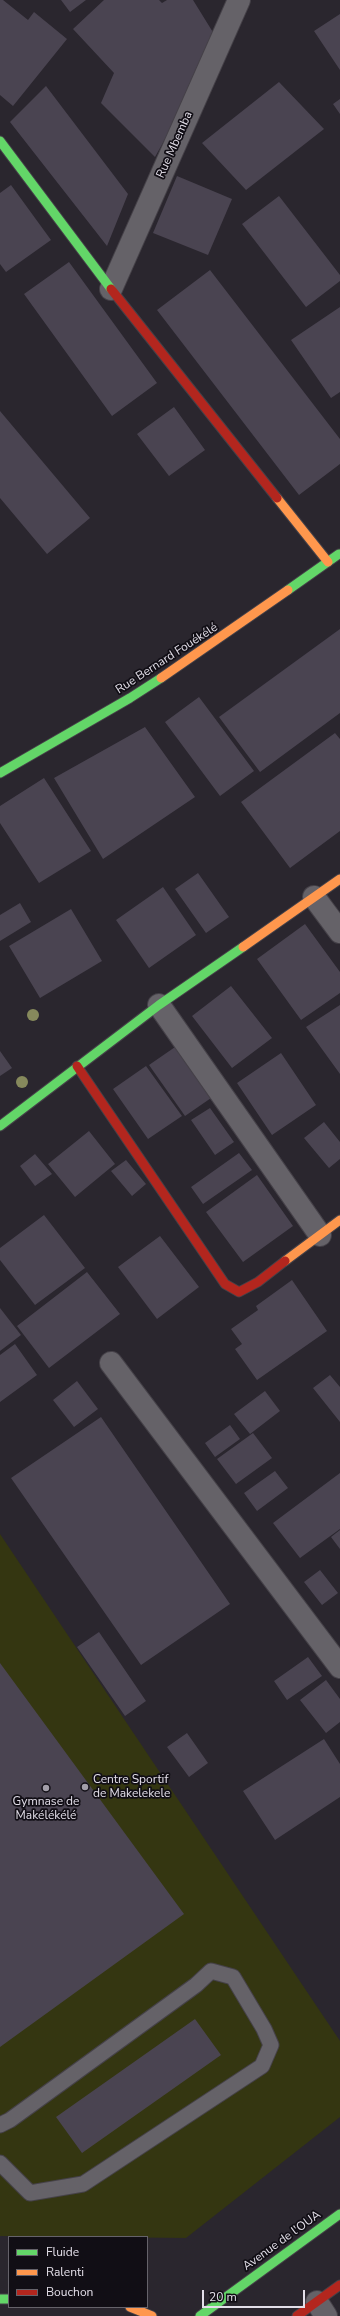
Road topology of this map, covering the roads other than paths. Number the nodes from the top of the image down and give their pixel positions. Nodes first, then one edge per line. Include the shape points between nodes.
1 (239, 0) edge
2 (0, 141) edge
3 (111, 289) junction
4 (340, 553) edge
5 (328, 562) junction
6 (0, 773) edge
7 (340, 879) edge
8 (314, 898) junction
9 (340, 932) edge
10 (158, 1005) junction
11 (77, 1066) junction
12 (0, 1126) edge
13 (340, 1220) edge
14 (320, 1235) junction
15 (111, 1364) dead end
16 (340, 1667) edge
17 (0, 2125) edge
18 (0, 2163) edge
19 (340, 2214) edge
20 (340, 2285) edge
21 (132, 2308) edge
22 (321, 2309) edge
23 (152, 2316) edge
24 (200, 2316) edge
25 (297, 2316) edge

1 - 3 street, Rue Mbemba
2 - 3 street
3 - 5 street
4 - 5 street, Rue Bernard Fouékélé
5 - 6 street, Rue Bernard Fouékélé via 227,634 130,698
7 - 8 street
8 - 9 street
8 - 10 street
10 - 11 street
10 - 14 street
11 - 12 street
11 - 14 street via 225,1284 239,1292 258,1282
13 - 14 street
15 - 16 street
17 - 18 lane via 190,1989 211,1971 233,1977 271,2045 262,2066 83,2184 30,2193
19 - 24 street, Avenue de l'OUA
20 - 22 street
21 - 23 street
22 - 25 street

